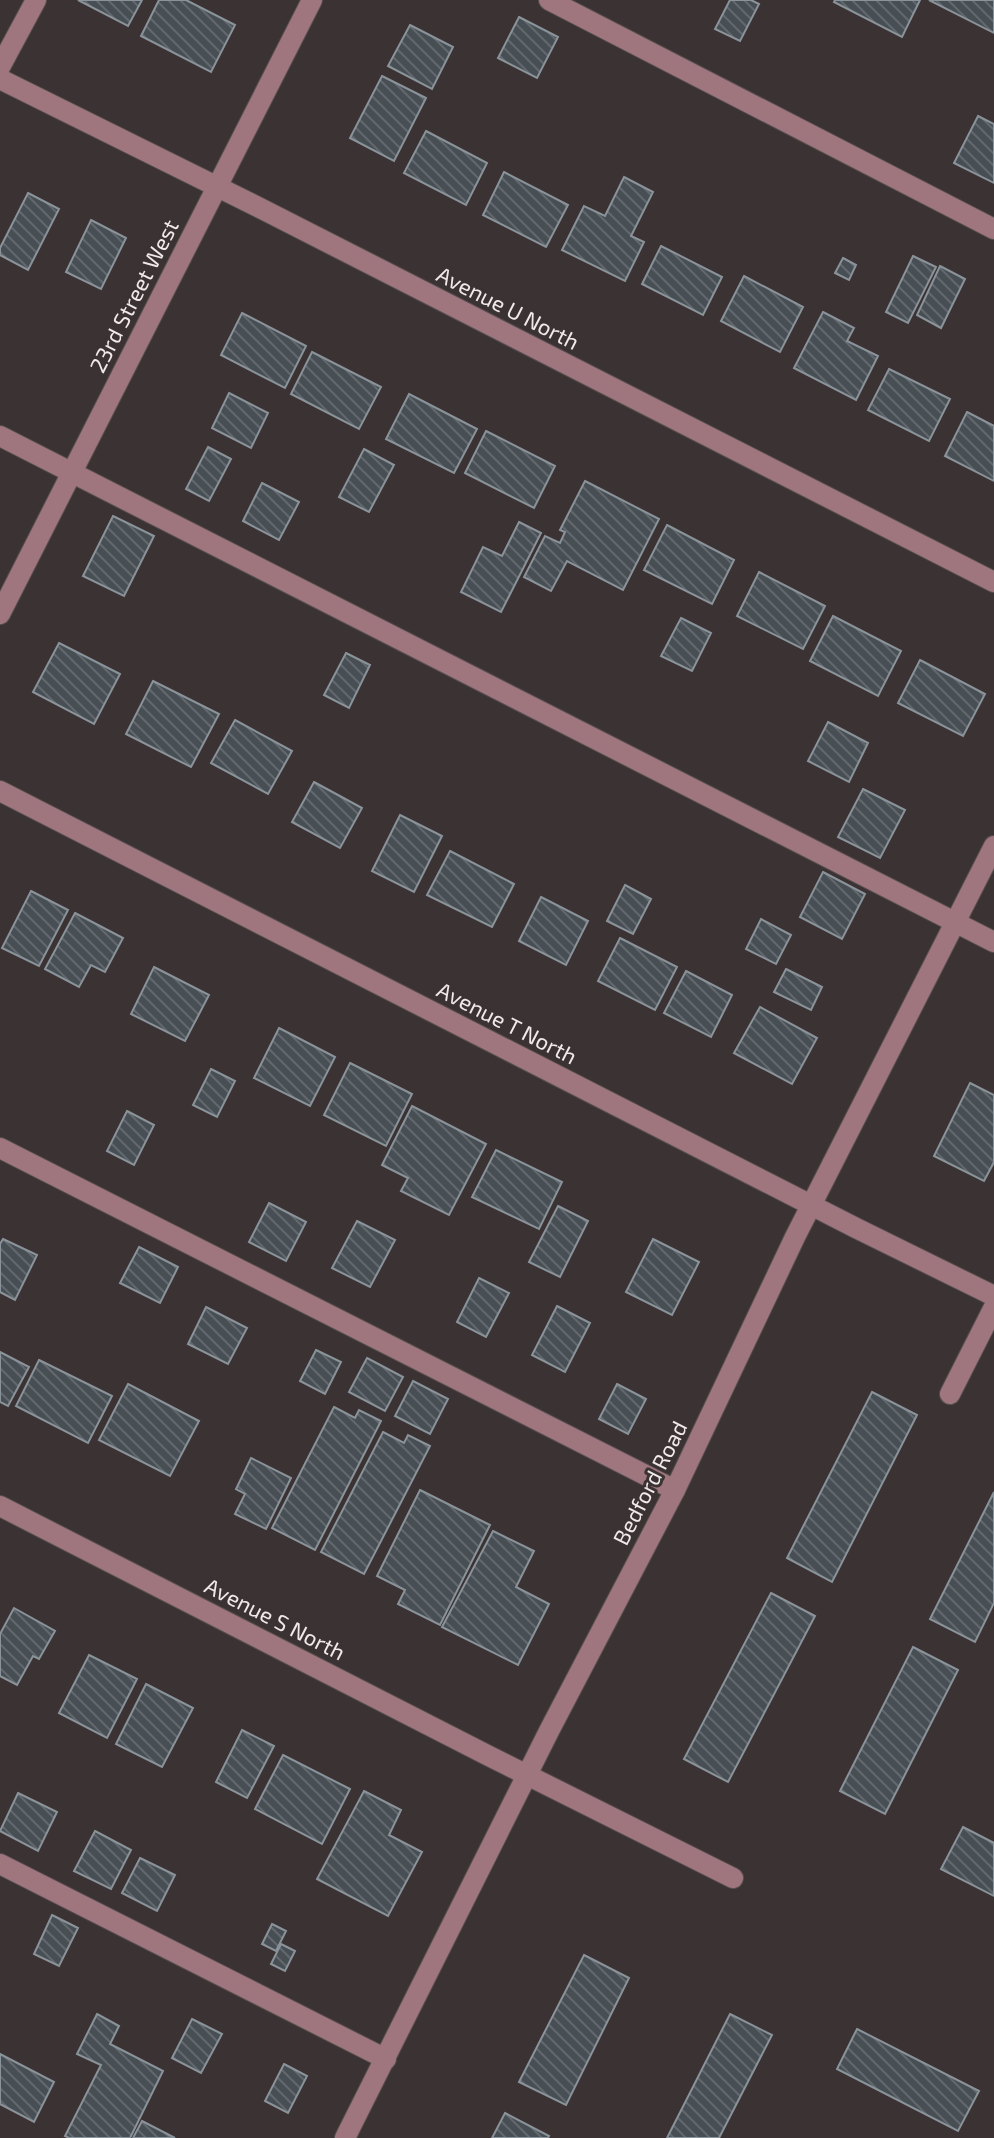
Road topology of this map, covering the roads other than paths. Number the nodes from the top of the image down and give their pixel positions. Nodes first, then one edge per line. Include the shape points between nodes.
1 (36, 0) edge
2 (312, 0) edge
3 (549, 0) edge
4 (0, 67) edge
5 (0, 79) edge
6 (216, 186) junction
7 (994, 229) edge
8 (0, 436) edge
9 (71, 474) junction
10 (994, 582) edge
11 (0, 614) edge
12 (0, 791) edge
13 (994, 846) edge
14 (955, 922) junction
15 (994, 942) edge
16 (0, 1148) edge
17 (812, 1205) junction
18 (994, 1296) edge
19 (994, 1307) edge
20 (950, 1394) dead end
21 (675, 1490) junction
22 (0, 1506) edge
23 (528, 1774) junction
24 (0, 1864) edge
25 (733, 1878) dead end
26 (386, 2059) junction
27 (345, 2138) edge

1 - 4 street
2 - 6 street, 23rd Street West
3 - 7 street
5 - 6 street, Avenue U North
6 - 9 street, 23rd Street West
6 - 10 street, Avenue U North
8 - 9 street
9 - 11 street, 23rd Street West
9 - 14 street
12 - 17 street, Avenue T North
13 - 14 street, Bedford Road
14 - 15 street
14 - 17 street, Bedford Road
16 - 21 street
17 - 18 street, Avenue T North
17 - 21 street, Bedford Road
19 - 20 street
21 - 23 street, Bedford Road
22 - 23 street, Avenue S North
23 - 25 street, Avenue S North
23 - 26 street, Bedford Road
24 - 26 street
26 - 27 street, Bedford Road

